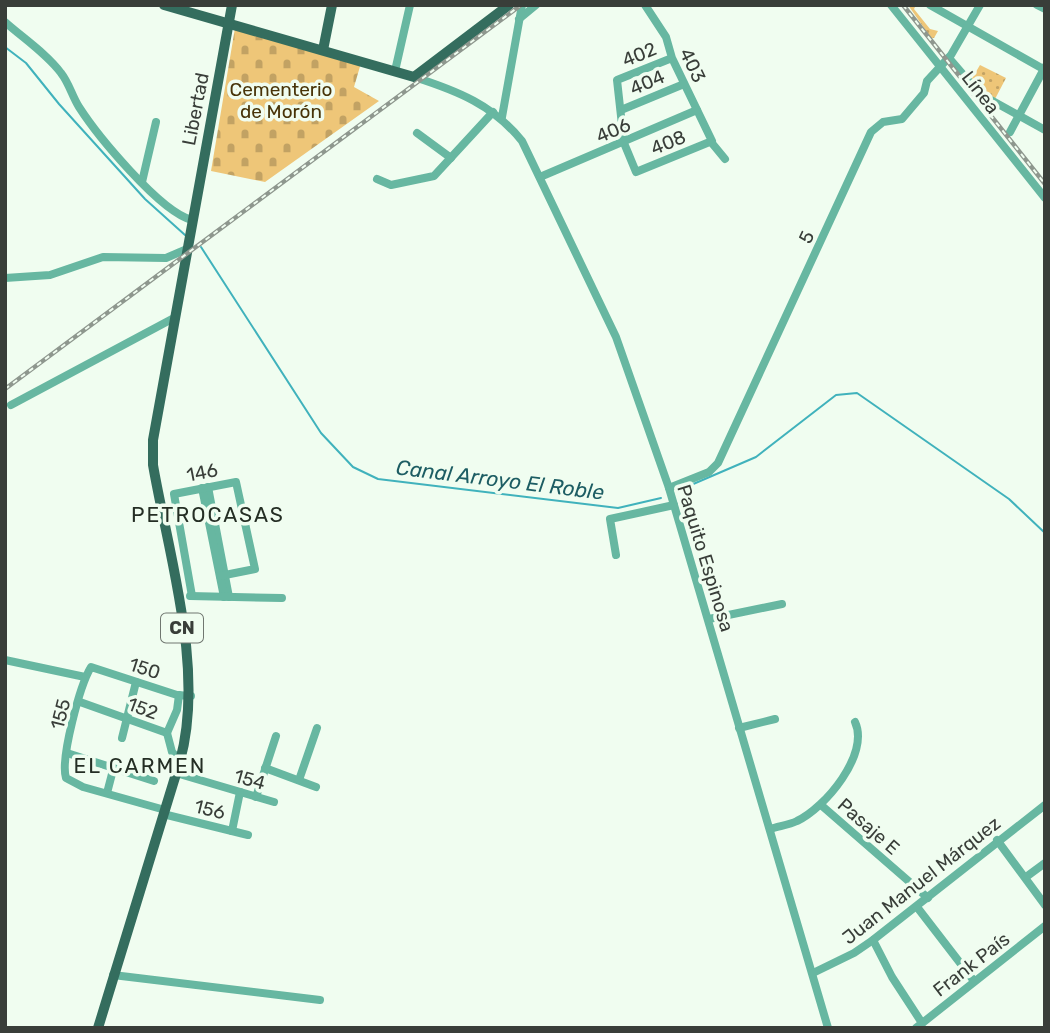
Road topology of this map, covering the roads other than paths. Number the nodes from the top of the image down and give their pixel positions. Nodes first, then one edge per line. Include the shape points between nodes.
1 (164, 5) edge
2 (232, 5) edge
3 (332, 5) edge
4 (410, 5) edge
5 (509, 5) edge
6 (522, 5) edge
7 (536, 5) edge
8 (645, 5) edge
9 (891, 5) edge
10 (930, 5) edge
11 (980, 5) edge
12 (1037, 5) edge
13 (1045, 9) edge
14 (519, 19) junction
15 (5, 22) edge
16 (229, 23) junction
17 (968, 27) junction
18 (323, 50) junction
19 (672, 58) junction
20 (949, 58) junction
21 (942, 68) junction
22 (1044, 69) edge
23 (395, 71) junction
24 (414, 77) junction
25 (684, 84) junction
26 (621, 110) junction
27 (697, 110) junction
28 (493, 112) junction
29 (1019, 116) junction
30 (502, 117) junction
31 (156, 122) dead end
32 (1045, 130) edge
33 (1010, 132) dead end
34 (417, 133) dead end
35 (711, 141) junction
36 (624, 143) junction
37 (451, 158) junction
38 (725, 159) dead end
39 (540, 177) junction
40 (377, 179) dead end
41 (142, 181) junction
42 (1045, 198) edge
43 (192, 220) junction
44 (187, 249) junction
45 (5, 278) edge
46 (172, 319) junction
47 (11, 405) dead end
48 (205, 488) junction
49 (669, 488) junction
50 (674, 505) junction
51 (616, 555) dead end
52 (223, 575) junction
53 (192, 596) junction
54 (177, 597) junction
55 (227, 597) junction
56 (282, 598) dead end
57 (782, 604) dead end
58 (709, 619) junction
59 (5, 660) edge
60 (91, 667) joint
61 (85, 677) junction
62 (136, 682) junction
63 (179, 695) junction
64 (191, 696) junction
65 (80, 702) junction
66 (126, 719) junction
67 (775, 719) dead end
68 (855, 722) dead end
69 (739, 728) junction
70 (317, 729) dead end
71 (167, 733) junction
72 (276, 736) dead end
73 (122, 738) dead end
74 (67, 753) junction
75 (180, 761) junction
76 (265, 768) junction
77 (63, 770) joint
78 (113, 770) junction
79 (176, 773) junction
80 (299, 780) junction
81 (154, 781) dead end
82 (316, 787) dead end
83 (240, 792) junction
84 (107, 793) junction
85 (256, 797) junction
86 (274, 802) dead end
87 (821, 805) junction
88 (1045, 805) edge
89 (164, 812) junction
90 (770, 829) junction
91 (232, 831) junction
92 (248, 835) dead end
93 (998, 840) junction
94 (1045, 863) edge
95 (1026, 877) junction
96 (928, 898) junction
97 (1045, 905) edge
98 (917, 907) junction
99 (1045, 926) edge
100 (873, 940) junction
101 (813, 973) junction
102 (113, 975) junction
103 (974, 981) junction
104 (320, 1000) dead end
105 (919, 1025) edge
106 (98, 1028) edge
107 (828, 1028) edge

1 - 16 main road
2 - 16 main road, Libertad / CN
3 - 18 main road
4 - 23 street
5 - 24 main road
6 - 14 street
7 - 14 street
8 - 19 street, 403 via 666,37
9 - 21 street, Línea
10 - 17 street
11 - 17 street, 5
12 - 13 street
14 - 30 street
15 - 41 street via 61,72 78,106
16 - 18 main road
16 - 43 main road, Libertad / CN
17 - 20 street, 5
17 - 22 street
18 - 23 main road
19 - 25 street, 403
19 - 26 street, 402 via 617,80
20 - 21 street, 5
20 - 29 street via 980,94
21 - 42 street, Línea
21 - 49 street, 5 via 927,81 924,93 902,119 883,122 872,132 718,463 709,472
22 - 29 street
23 - 24 main road
24 - 28 street via 442,85
25 - 26 street, 404
25 - 27 street, 403
26 - 36 street
27 - 35 street, 403
27 - 36 street, 406
28 - 30 street
28 - 37 street
29 - 32 street
29 - 33 street
30 - 39 street, Paquito Espinosa via 522,141
31 - 41 street
34 - 37 street
35 - 36 street, 408 via 636,172
35 - 38 street, 403
36 - 39 street, 406
37 - 40 street via 434,176 391,185
39 - 49 street, Paquito Espinosa via 616,337
41 - 43 street via 180,216
43 - 44 main road, CN
44 - 45 street via 166,258 103,257 50,275
44 - 46 main road, CN
46 - 47 street
46 - 54 main road, CN via 155,416 153,465
48 - 52 street
48 - 52 street, 146 via 236,482 255,569
48 - 53 street, 146 via 174,494
49 - 50 street, Paquito Espinosa
50 - 51 street via 610,519
50 - 58 street, Paquito Espinosa
52 - 55 street
53 - 54 street
53 - 55 street
54 - 64 main road, CN
55 - 56 street
57 - 58 street
58 - 69 street, Paquito Espinosa
59 - 61 street
60 - 61 street, 155
60 - 62 street, 150
61 - 65 street, 155
62 - 63 street, 150
62 - 66 street
63 - 64 street, 150
63 - 71 street
64 - 75 main road, CN
65 - 66 street, 152
65 - 74 street, 155
66 - 71 street, 152
66 - 73 street
67 - 69 street
68 - 87 street via 858,754
69 - 90 street, Paquito Espinosa
70 - 80 street
71 - 75 street, 152
72 - 76 street
74 - 77 street, 155
74 - 78 street
75 - 79 main road, CN
76 - 80 street
76 - 85 street
77 - 84 street, 156 via 70,782
78 - 81 street
78 - 84 street
79 - 83 street, 154
79 - 89 main road, CN
80 - 82 street
83 - 85 street, 154
83 - 91 street
84 - 89 street, 156
85 - 86 street, 154
87 - 90 street via 797,821
87 - 96 street, Pasaje E
88 - 93 street, Juan Manuel Márquez
89 - 91 street, 156
89 - 102 main road, CN
90 - 101 street, Paquito Espinosa
91 - 92 street, 156
93 - 95 street
93 - 96 street, Juan Manuel Márquez
94 - 95 street
95 - 97 street
96 - 98 street, Juan Manuel Márquez
98 - 100 street, Juan Manuel Márquez
98 - 103 street
99 - 103 street, Frank País
100 - 101 street, Juan Manuel Márquez
100 - 105 street
101 - 107 street, Paquito Espinosa
102 - 104 street
102 - 106 main road, CN
103 - 105 street, Frank País

